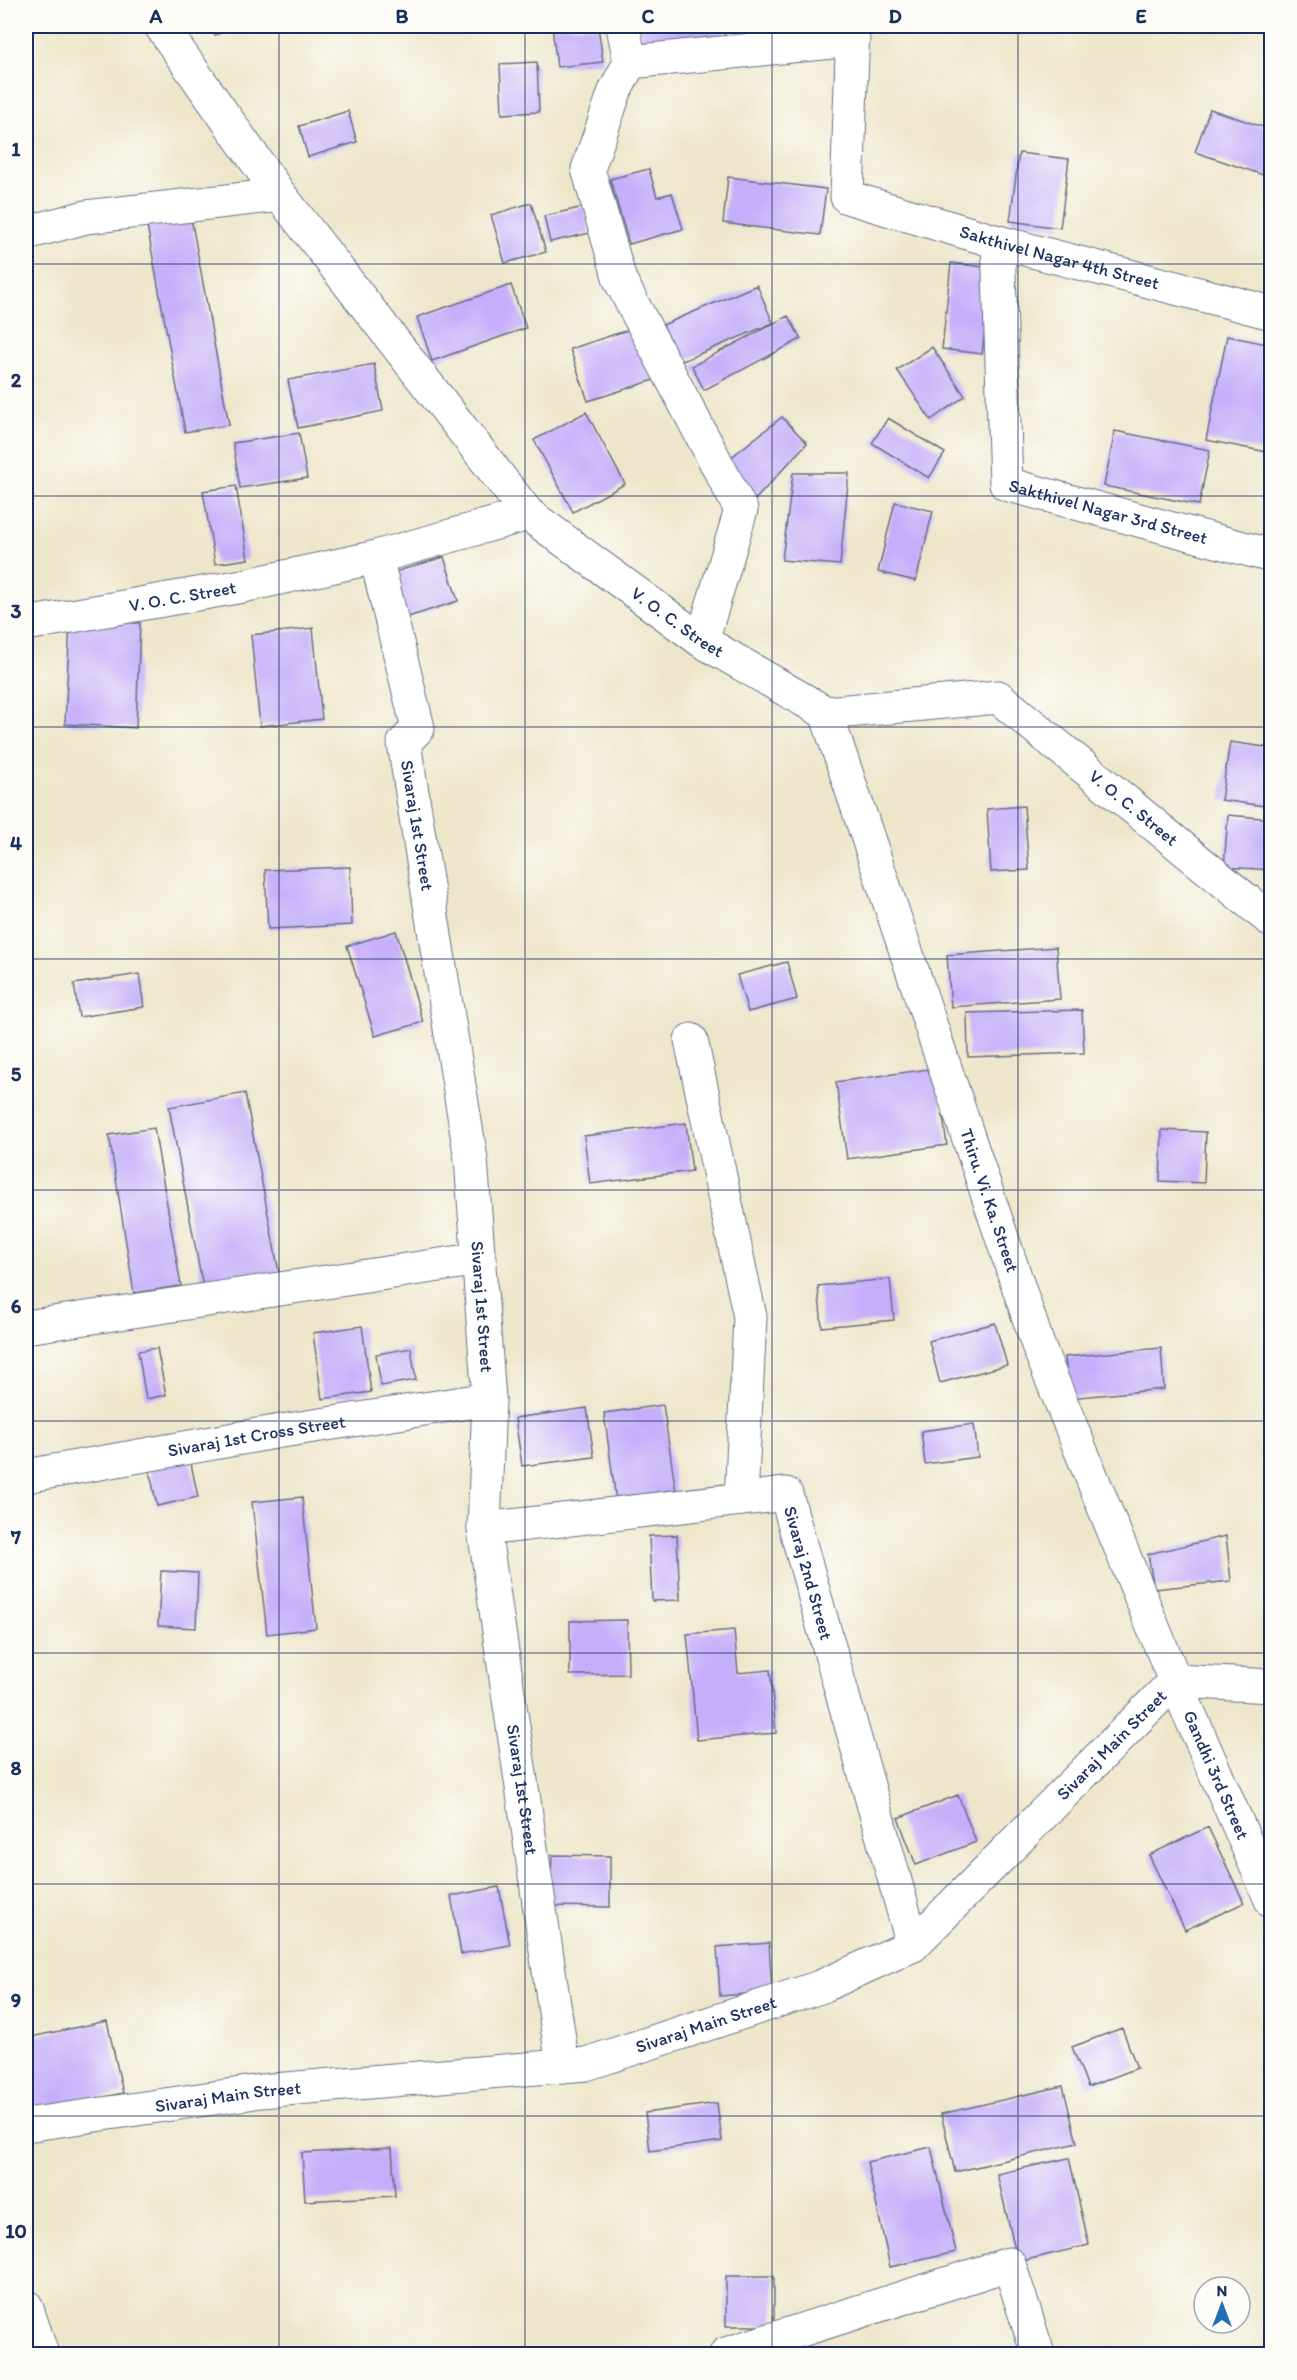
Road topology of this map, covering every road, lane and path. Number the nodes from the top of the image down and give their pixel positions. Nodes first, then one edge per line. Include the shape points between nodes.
1 (161, 26) edge
2 (622, 26) edge
3 (853, 33) edge
4 (630, 62) junction
5 (280, 195) junction
6 (26, 233) edge
7 (998, 242) junction
8 (1272, 313) edge
9 (528, 514) junction
10 (1272, 556) edge
11 (376, 557) junction
12 (26, 624) edge
13 (702, 641) junction
14 (826, 713) junction
15 (1272, 921) edge
16 (691, 1040) dead end
17 (480, 1259) junction
18 (26, 1327) edge
19 (489, 1399) junction
20 (26, 1476) edge
21 (741, 1499) junction
22 (484, 1529) junction
23 (1175, 1681) junction
24 (1272, 1686) edge
25 (1272, 1902) edge
26 (913, 1945) junction
27 (563, 2066) junction
28 (26, 2125) edge
29 (26, 2306) edge
30 (42, 2355) edge
31 (726, 2355) edge
32 (1038, 2355) edge

1 - 5 street
2 - 4 street
3 - 4 street
3 - 7 street, Sakthivel Nagar 4th Street via 847,197
4 - 13 street via 615,91 588,169 620,280 741,510
5 - 6 street via 86,217
5 - 9 street
7 - 8 street, Sakthivel Nagar 4th Street
7 - 10 street, Sakthivel Nagar 3rd Street via 1006,484
9 - 11 street, V. O. C. Street
9 - 13 street, V. O. C. Street
11 - 12 street, V. O. C. Street
11 - 17 street, Sivaraj 1st Street via 417,728 404,743 471,1158
13 - 14 street, V. O. C. Street
14 - 15 street, V. O. C. Street via 998,697
14 - 23 street, Thiru. Vi. Ka. Street via 1039,1348
16 - 21 street via 750,1317
17 - 18 street
17 - 19 street, Sivaraj 1st Street
19 - 20 street, Sivaraj 1st Cross Street
19 - 22 street, Sivaraj 1st Street
21 - 22 street, Sivaraj 2nd Street
21 - 26 street, Sivaraj 2nd Street via 786,1494
22 - 27 street, Sivaraj 1st Street
23 - 24 street, Sivaraj Main Street
23 - 25 street, Gandhi 3rd Street
23 - 26 street, Sivaraj Main Street
26 - 27 street, Sivaraj Main Street via 820,1988 586,2064
27 - 28 street, Sivaraj Main Street via 261,2091
29 - 30 street
31 - 32 street via 1009,2264

